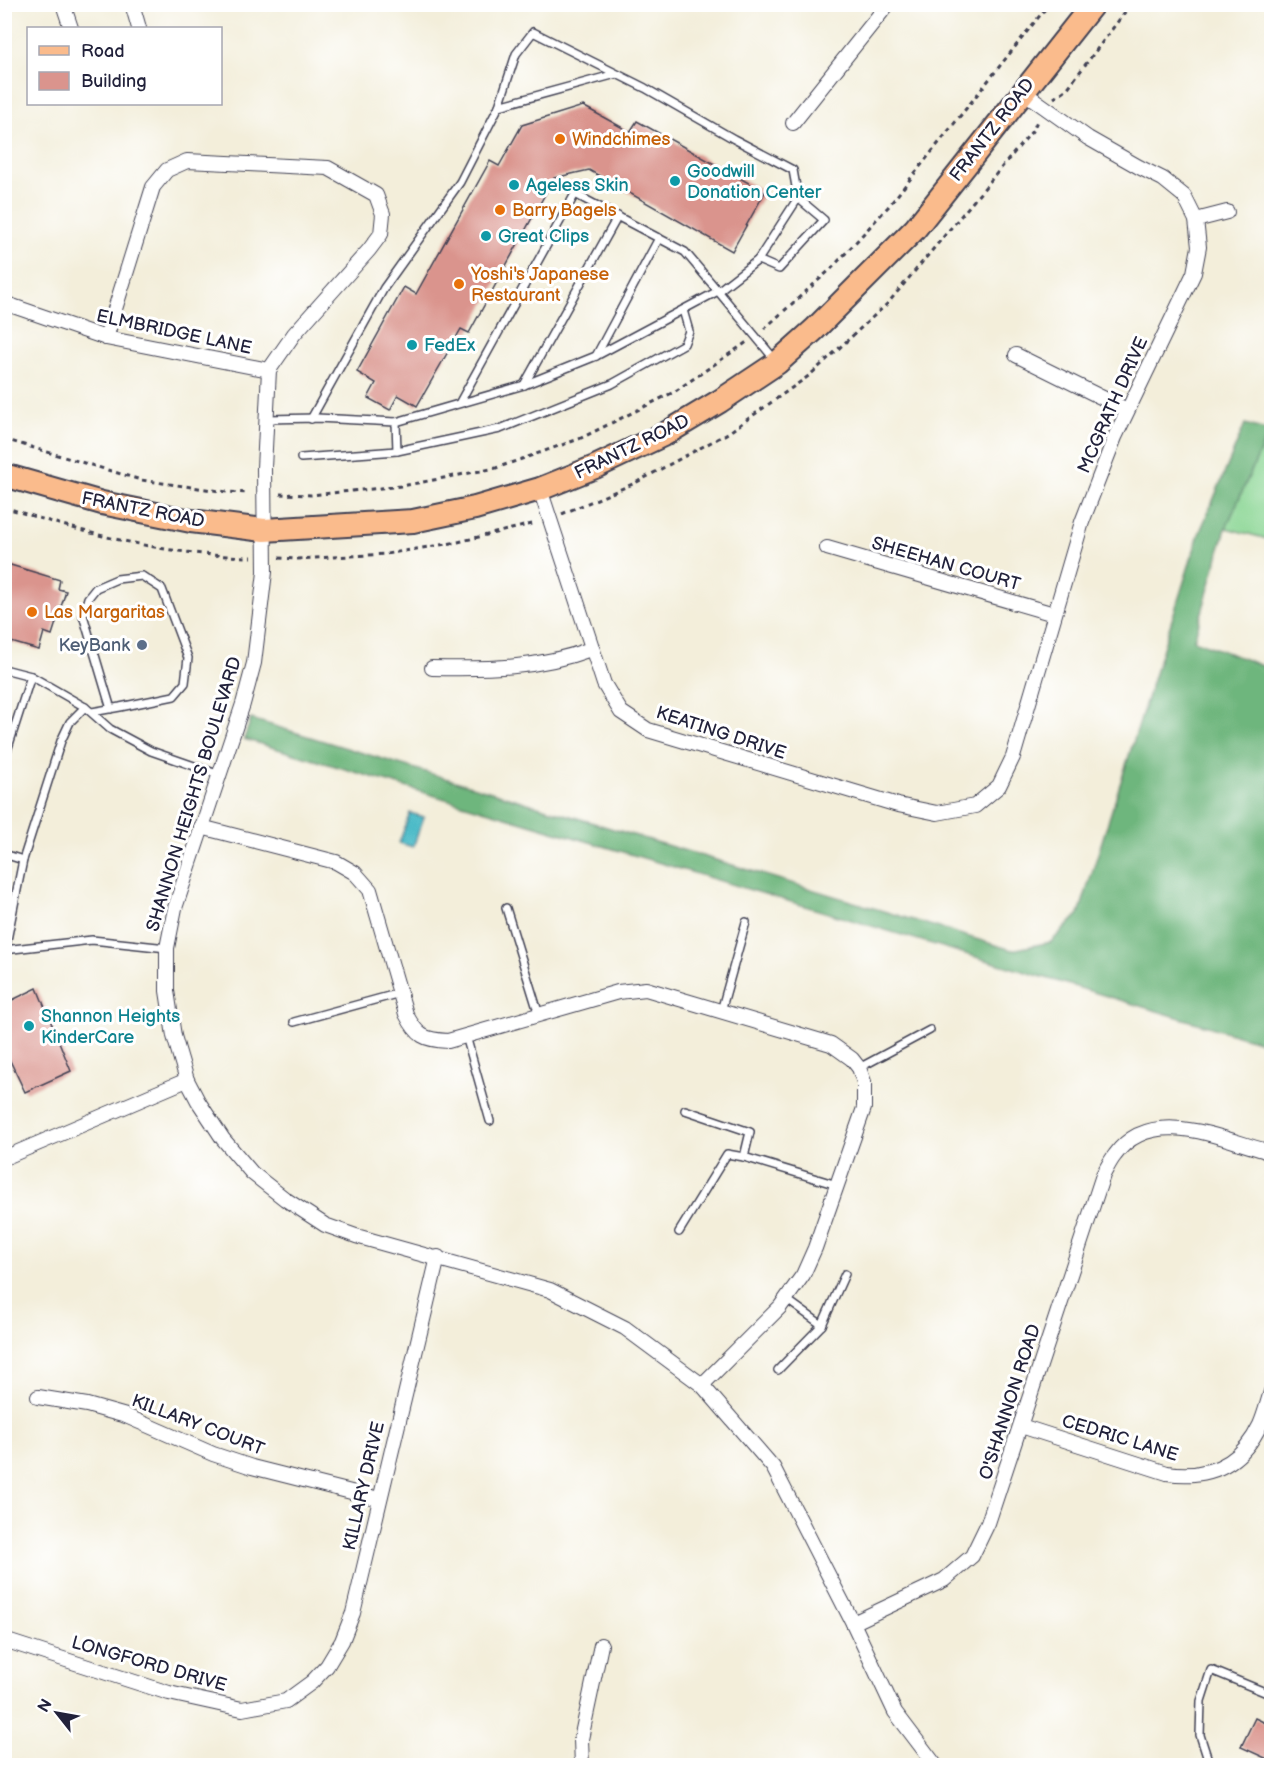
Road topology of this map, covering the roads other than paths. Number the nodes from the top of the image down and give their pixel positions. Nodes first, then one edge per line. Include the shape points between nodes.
1 (63, 4) edge
2 (132, 4) edge
3 (888, 4) edge
4 (1093, 4) edge
5 (71, 27) edge
6 (139, 27) edge
7 (616, 74) junction
8 (1022, 91) junction
9 (499, 106) junction
10 (793, 123) dead end
11 (798, 198) junction
12 (1227, 212) dead end
13 (618, 216) junction
14 (1196, 220) junction
15 (659, 238) junction
16 (758, 260) junction
17 (718, 291) junction
18 (4, 303) edge
19 (683, 310) junction
20 (106, 338) junction
21 (1016, 355) dead end
22 (596, 356) junction
23 (777, 363) junction
24 (269, 370) junction
25 (524, 385) junction
26 (460, 402) junction
27 (1127, 410) junction
28 (311, 419) junction
29 (267, 420) junction
30 (396, 422) junction
31 (397, 451) junction
32 (301, 458) dead end
33 (4, 475) edge
34 (540, 489) junction
35 (264, 530) junction
36 (827, 548) dead end
37 (1054, 614) junction
38 (591, 649) junction
39 (432, 668) dead end
40 (4, 669) edge
41 (31, 676) junction
42 (85, 706) junction
43 (111, 709) junction
44 (92, 712) junction
45 (4, 760) edge
46 (220, 775) junction
47 (975, 806) joint
48 (201, 827) junction
49 (4, 854) edge
50 (23, 860) junction
51 (506, 908) dead end
52 (746, 922) dead end
53 (167, 948) junction
54 (5, 950) edge
55 (400, 993) junction
56 (721, 1011) junction
57 (539, 1015) junction
58 (294, 1022) dead end
59 (930, 1030) dead end
60 (466, 1036) junction
61 (859, 1068) junction
62 (187, 1080) junction
63 (685, 1110) dead end
64 (490, 1121) dead end
65 (1272, 1155) edge
66 (744, 1157) junction
67 (4, 1158) edge
68 (837, 1185) junction
69 (679, 1232) dead end
70 (438, 1257) junction
71 (845, 1274) dead end
72 (786, 1299) junction
73 (822, 1325) junction
74 (778, 1370) dead end
75 (702, 1385) junction
76 (1272, 1389) edge
77 (38, 1397) dead end
78 (1021, 1426) junction
79 (379, 1499) junction
80 (853, 1623) junction
81 (4, 1640) edge
82 (601, 1645) dead end
83 (1272, 1695) edge
84 (286, 1701) joint
85 (582, 1766) edge
86 (936, 1766) edge
87 (1212, 1766) edge

1 - 5 street
2 - 6 street
3 - 10 street
4 - 8 main road, FRANTZ ROAD
7 - 9 lane
7 - 9 lane via 534,32 516,54
7 - 11 lane via 793,170
8 - 14 street, MCGRATH DRIVE via 1088,138 1163,179 1184,196
8 - 23 main road, FRANTZ ROAD via 915,229
9 - 28 lane via 460,182 384,288
11 - 16 lane
11 - 16 lane via 824,220 779,269
12 - 14 street
13 - 15 lane
13 - 25 lane
13 - 26 lane via 575,194
14 - 27 street, MCGRATH DRIVE via 1199,247 1194,273
15 - 17 lane via 685,252
15 - 22 lane
16 - 17 lane
17 - 19 lane
17 - 23 lane
18 - 20 street, ELMBRIDGE LANE
19 - 22 lane
19 - 31 lane via 689,331 684,344 612,384 500,429
20 - 24 street, ELMBRIDGE LANE
20 - 24 street, ELMBRIDGE LANE via 153,187 167,170 187,161 328,168 376,195 383,214 381,234 294,333
21 - 27 street
22 - 25 lane
23 - 34 main road, FRANTZ ROAD via 665,434
24 - 29 street, ELMBRIDGE LANE
25 - 26 lane
26 - 30 lane
27 - 37 street, MCGRATH DRIVE via 1082,522
28 - 29 lane
28 - 30 lane
29 - 35 street, ELMBRIDGE LANE
30 - 31 lane
31 - 32 lane
33 - 35 main road, FRANTZ ROAD via 102,503 191,521
34 - 35 main road, FRANTZ ROAD via 413,521
34 - 38 street, KEATING DRIVE
35 - 46 street, SHANNON HEIGHTS BOULEVARD via 265,572 254,663
36 - 37 street, SHEEHAN COURT
37 - 47 street, MCGRATH DRIVE via 1013,757 999,786
38 - 39 street via 530,666
38 - 47 street, KEATING DRIVE via 604,684 621,712 648,730 898,805 937,813
40 - 41 lane
41 - 42 lane
41 - 45 lane
42 - 44 lane
42 - 50 lane via 70,722 61,741
43 - 43 lane via 174,696 185,683 188,658 162,589 142,576 117,579 96,588 83,615
43 - 44 lane
44 - 46 lane via 110,729 150,751
46 - 48 street, SHANNON HEIGHTS BOULEVARD
48 - 53 street, SHANNON HEIGHTS BOULEVARD
48 - 55 street via 336,862 355,873 370,890
49 - 50 lane
50 - 54 lane
51 - 57 lane
52 - 56 lane
53 - 54 lane via 92,940
53 - 62 street, SHANNON HEIGHTS BOULEVARD via 167,991 174,1036
55 - 58 lane
55 - 60 street via 414,1030 430,1040
56 - 57 street via 646,989 618,992
56 - 61 street via 831,1044
57 - 60 street
59 - 61 lane
60 - 64 lane
61 - 68 street via 864,1082 864,1108
62 - 67 street
62 - 70 street, SHANNON HEIGHTS BOULEVARD via 223,1139 252,1173 285,1200 325,1225
63 - 66 lane via 750,1132
65 - 78 street, O'SHANNON ROAD via 1178,1127 1156,1128 1135,1136 1116,1153 1103,1175
66 - 68 lane
66 - 69 lane via 727,1154
68 - 72 street via 807,1266
70 - 75 street, SHANNON HEIGHTS BOULEVARD via 550,1290 582,1305 625,1328
70 - 79 street, KILLARY DRIVE
71 - 73 lane
72 - 73 lane
72 - 75 street
73 - 74 lane
75 - 80 street, SHANNON HEIGHTS BOULEVARD via 772,1467
76 - 78 street, CEDRIC LANE via 1260,1424 1244,1448 1222,1466 1204,1474 1167,1473
77 - 79 street, KILLARY COURT via 126,1416 252,1467
78 - 80 street, O'SHANNON ROAD via 988,1523 972,1556 944,1580
79 - 84 street, KILLARY DRIVE via 353,1613 342,1641 327,1666
80 - 86 street, SHANNON HEIGHTS BOULEVARD via 895,1712
81 - 84 street, LONGFORD DRIVE via 169,1693 232,1707 242,1709
82 - 85 street via 581,1739
83 - 87 lane via 1211,1670 1201,1701 1200,1735

